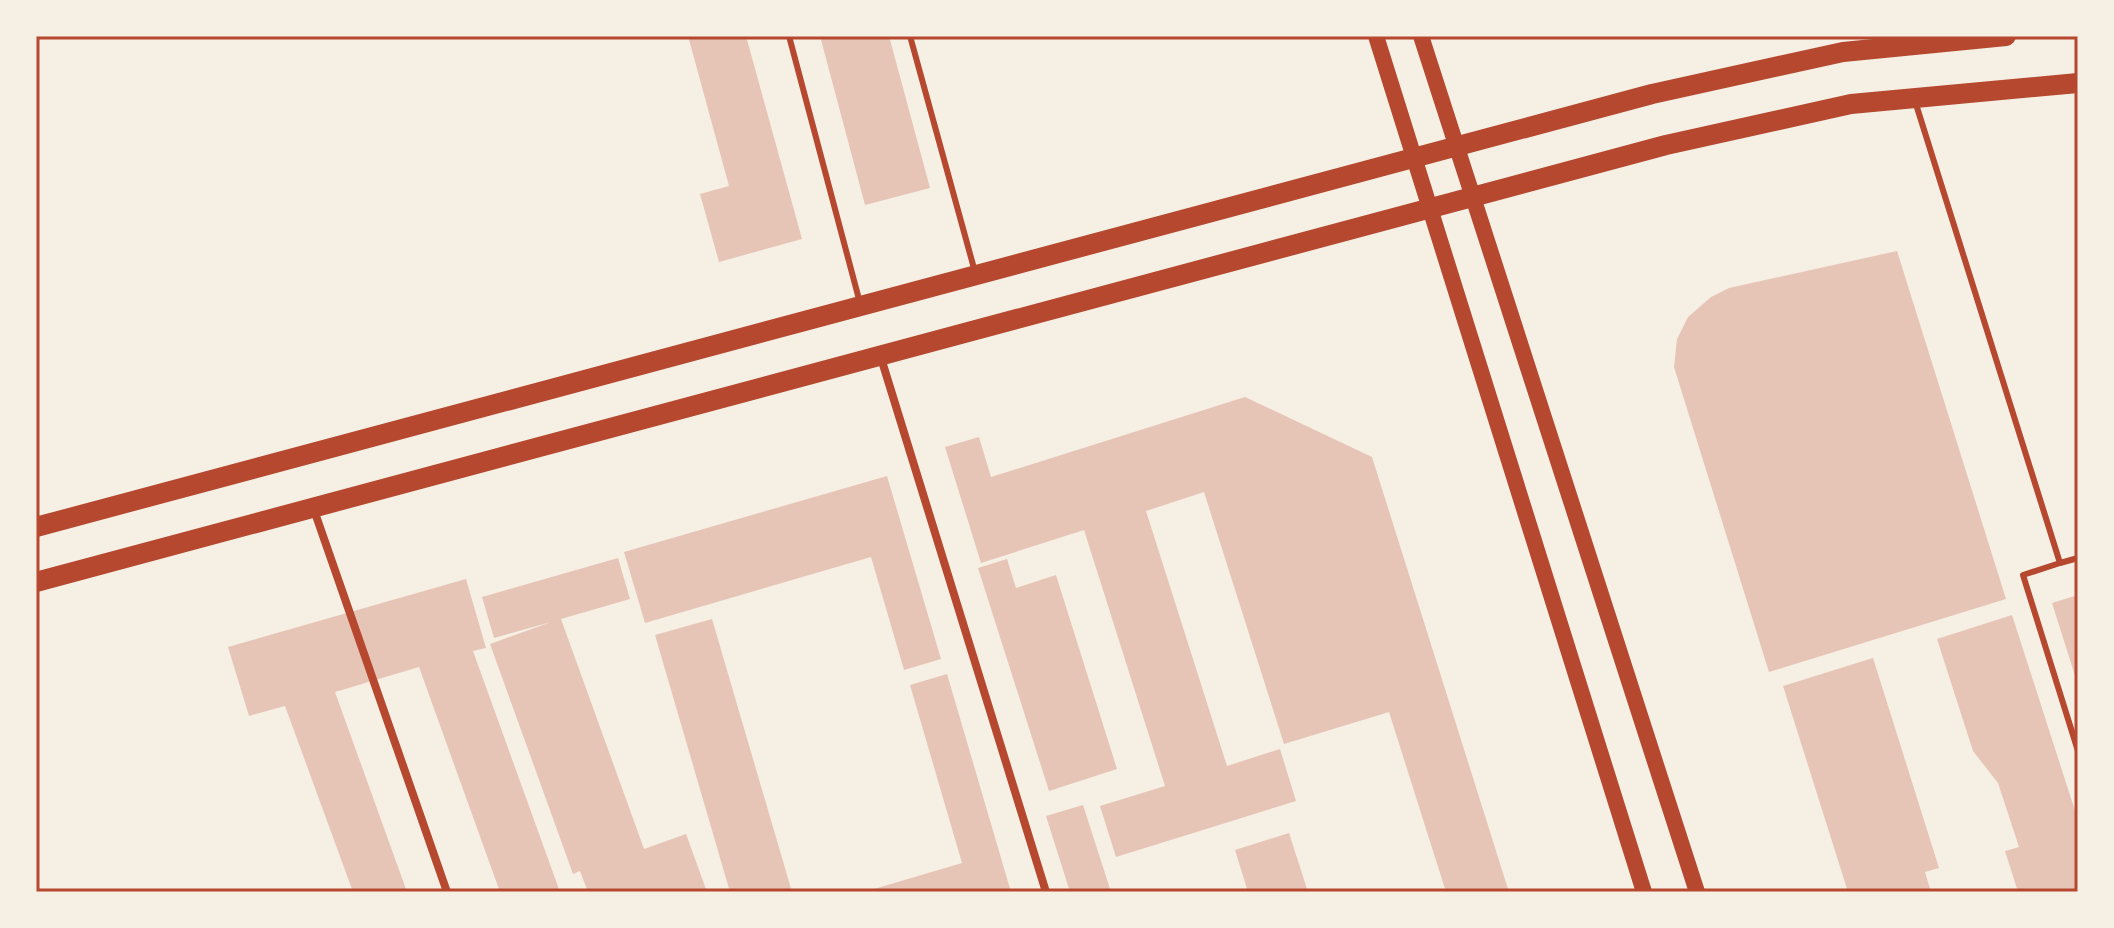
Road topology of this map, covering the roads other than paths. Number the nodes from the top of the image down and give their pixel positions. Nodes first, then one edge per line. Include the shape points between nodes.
1 (789, 36) edge
2 (910, 36) edge
3 (1376, 36) edge
4 (1421, 36) edge
5 (2006, 36) edge
6 (2078, 83) edge
7 (1914, 97) junction
8 (1457, 148) junction
9 (1414, 159) junction
10 (1474, 198) junction
11 (1430, 210) junction
12 (977, 277) junction
13 (862, 307) junction
14 (881, 357) junction
15 (313, 509) junction
16 (36, 527) edge
17 (2078, 558) edge
18 (2060, 563) junction
19 (36, 582) edge
20 (2078, 751) edge
21 (447, 892) edge
22 (1046, 892) edge
23 (1644, 892) edge
24 (1697, 892) edge

1 - 13 lane
2 - 12 lane
3 - 9 main road
4 - 8 main road
5 - 8 main road via 1843,52 1738,73
6 - 7 main road
7 - 10 main road via 1851,104 1735,129
7 - 18 lane
8 - 9 main road
8 - 10 main road
9 - 11 main road
9 - 12 main road
10 - 11 main road
10 - 24 main road
11 - 14 main road
11 - 23 main road
12 - 13 main road
13 - 16 main road
14 - 15 main road
14 - 22 street
15 - 19 main road
15 - 21 street
17 - 18 lane
18 - 20 lane via 2023,575

